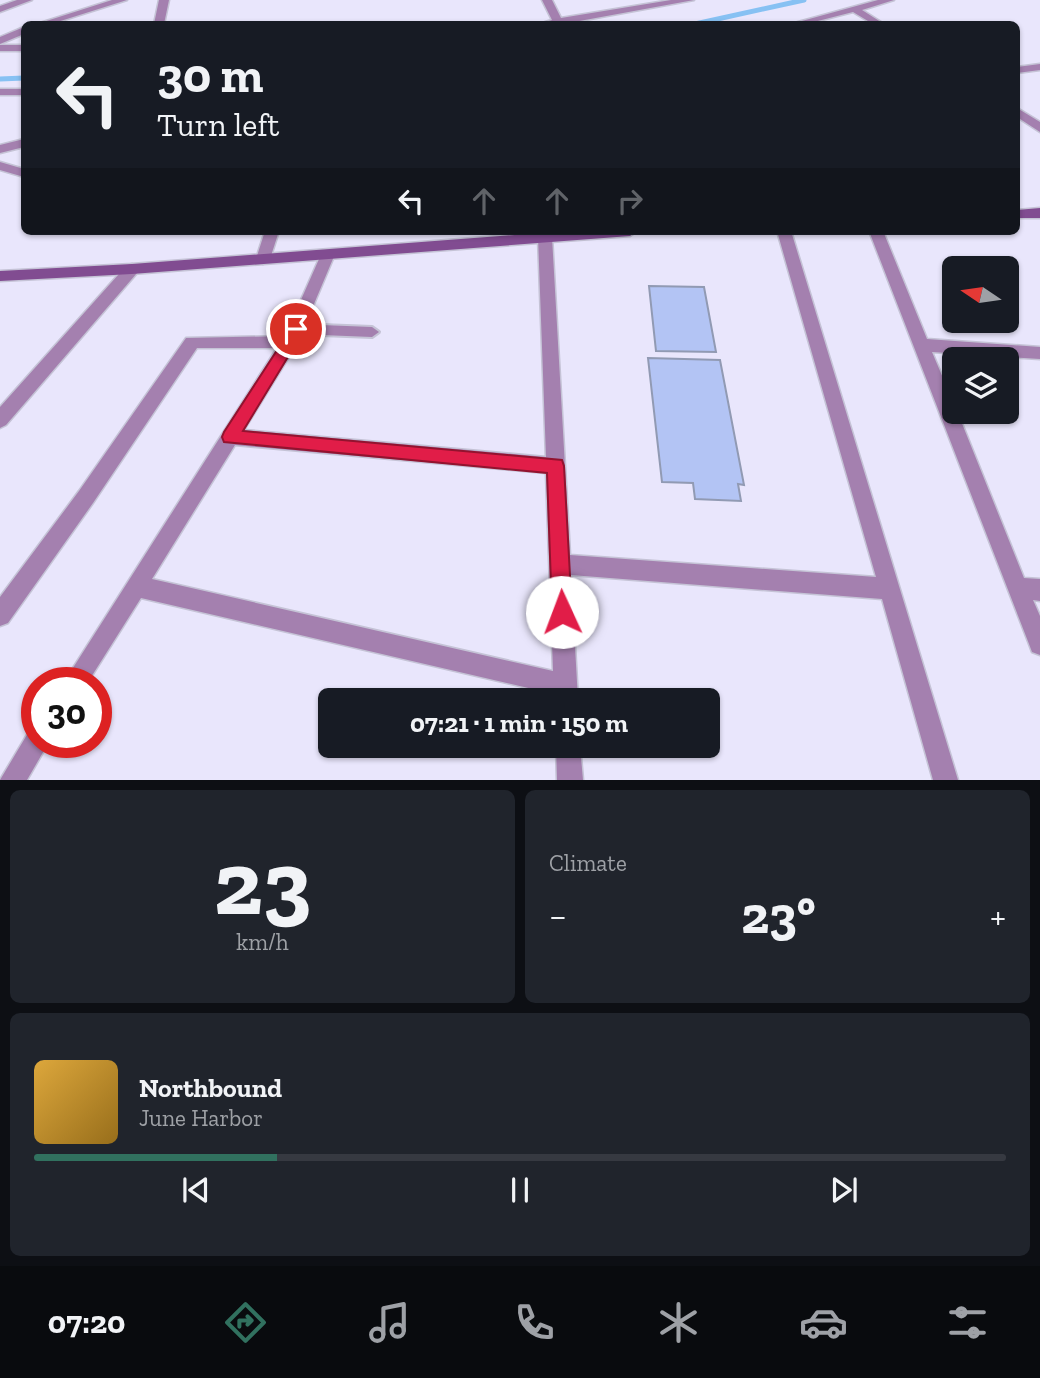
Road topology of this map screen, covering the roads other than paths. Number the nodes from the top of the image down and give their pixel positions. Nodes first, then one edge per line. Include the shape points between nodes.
1 (27, 0) edge
2 (122, 0) edge
3 (164, 0) edge
4 (547, 0) edge
5 (689, 0) edge
6 (889, 0) edge
7 (674, 1) edge
8 (0, 9) edge
9 (854, 9) junction
10 (52, 21) edge
11 (160, 21) edge
12 (558, 21) edge
13 (569, 21) edge
14 (808, 21) edge
15 (874, 21) edge
16 (21, 31) edge
17 (0, 41) edge
18 (0, 48) edge
19 (21, 48) edge
20 (1040, 67) edge
21 (1020, 69) edge
22 (0, 92) edge
23 (21, 92) edge
24 (1020, 115) edge
25 (1040, 128) edge
26 (21, 144) edge
27 (0, 149) edge
28 (0, 166) edge
29 (21, 172) edge
30 (1040, 213) edge
31 (1020, 214) edge
32 (270, 235) edge
33 (573, 235) edge
34 (785, 235) edge
35 (878, 235) edge
36 (545, 237) junction
37 (328, 254) junction
38 (263, 259) junction
39 (132, 268) junction
40 (0, 276) edge
41 (372, 332) dead end
42 (293, 336) junction
43 (922, 345) junction
44 (1040, 353) edge
45 (0, 420) edge
46 (230, 437) junction
47 (556, 466) junction
48 (560, 564) junction
49 (136, 586) junction
50 (1018, 588) junction
51 (890, 589) junction
52 (1040, 590) edge
53 (0, 615) edge
54 (1040, 644) edge
55 (85, 667) edge
56 (550, 688) edge
57 (566, 688) edge
58 (26, 758) edge
59 (569, 758) edge
60 (12, 779) edge
61 (570, 779) edge
62 (946, 779) edge

1 - 8 street
2 - 10 street
3 - 11 street
4 - 12 street
5 - 7 street
6 - 9 street
7 - 13 street
9 - 14 street
9 - 15 street
16 - 17 street
18 - 19 street
20 - 21 street
22 - 23 street
24 - 25 street
26 - 27 street
28 - 29 street
30 - 31 street
32 - 38 street
33 - 36 street
34 - 51 street
35 - 43 street
36 - 37 street
36 - 47 street
37 - 38 street
37 - 42 street
38 - 39 street
39 - 40 street
39 - 45 street
41 - 42 lane
42 - 46 street
42 - 53 street via 192,342
43 - 44 street
43 - 50 street
46 - 47 street
46 - 49 street
47 - 48 street
48 - 51 street
48 - 57 street
49 - 55 street
49 - 56 street
50 - 52 street
50 - 54 street
51 - 62 street
58 - 60 street
59 - 61 street

